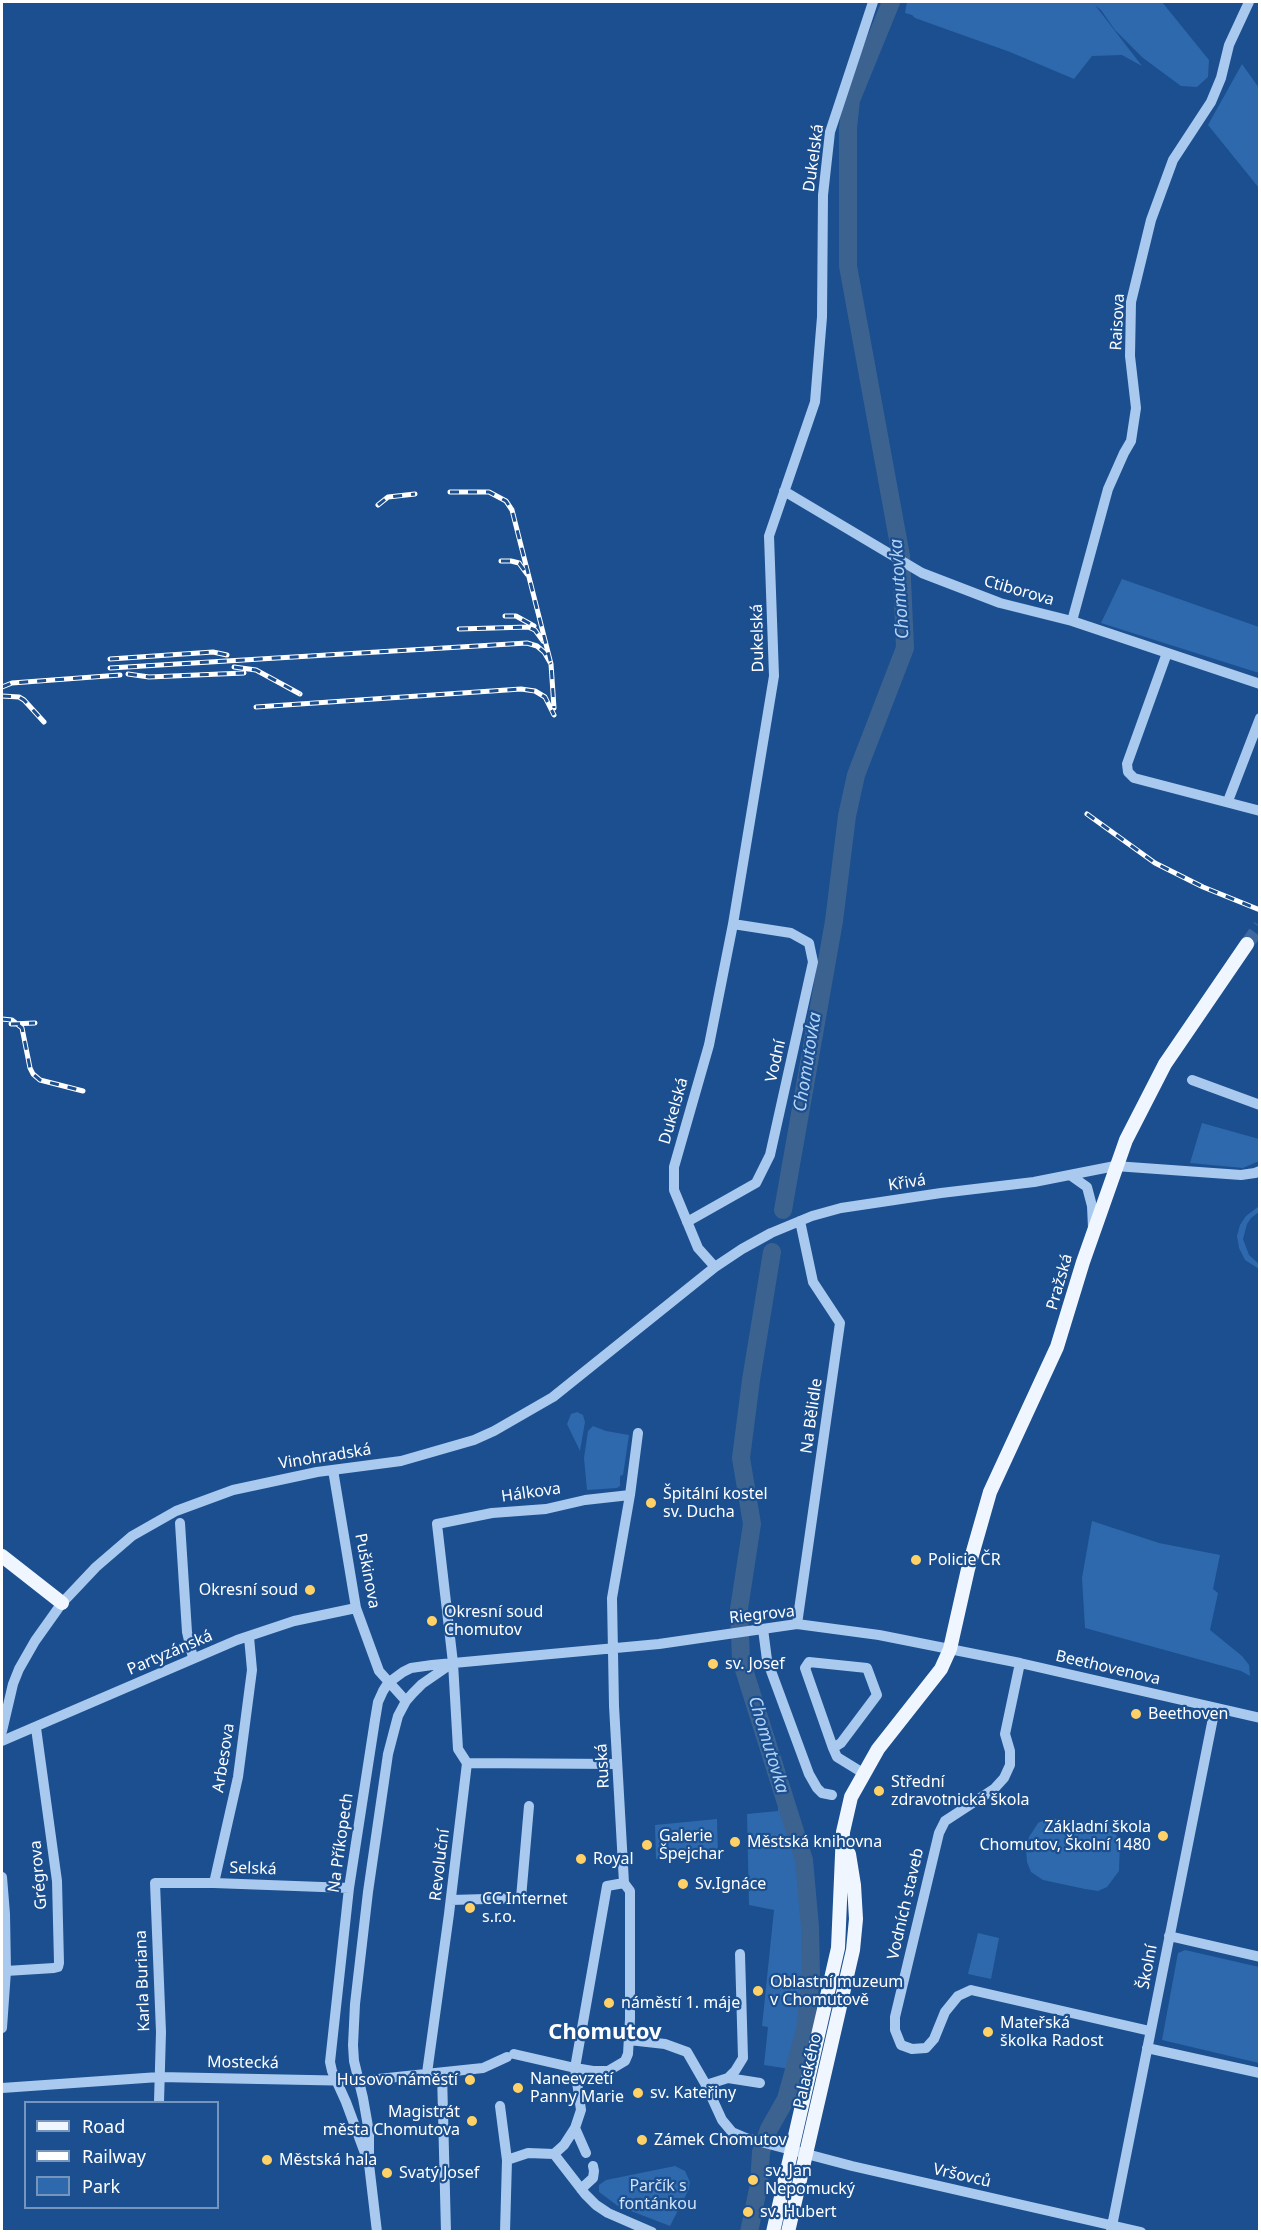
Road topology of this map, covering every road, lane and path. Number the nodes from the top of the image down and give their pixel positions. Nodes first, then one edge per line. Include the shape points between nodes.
1 (873, 2) edge
2 (1249, 2) edge
3 (784, 491) junction
4 (1072, 621) junction
5 (1167, 653) junction
6 (1260, 684) edge
7 (1260, 718) edge
8 (1228, 801) junction
9 (1260, 811) edge
10 (733, 924) junction
11 (1247, 944) tunnel mouth
12 (1192, 1080) dead end
13 (1260, 1105) edge
14 (1115, 1166) junction
15 (1260, 1171) edge
16 (1070, 1175) junction
17 (800, 1221) junction
18 (687, 1222) junction
19 (1093, 1231) junction
20 (715, 1267) junction
21 (638, 1433) dead end
22 (333, 1470) junction
23 (630, 1495) junction
24 (180, 1523) dead end
25 (437, 1524) joint
26 (2, 1556) edge
27 (62, 1603) junction
28 (356, 1608) junction
29 (797, 1624) junction
30 (763, 1629) junction
31 (249, 1637) junction
32 (612, 1648) junction
33 (950, 1649) junction
34 (193, 1658) junction
35 (453, 1663) junction
36 (1020, 1663) junction
37 (388, 1683) junction
38 (406, 1701) junction
39 (1215, 1708) junction
40 (1260, 1718) edge
41 (36, 1728) junction
42 (2, 1731) edge
43 (2, 1742) edge
44 (834, 1748) junction
45 (467, 1763) junction
46 (618, 1764) junction
47 (863, 1773) junction
48 (832, 1795) dead end
49 (529, 1806) dead end
50 (2, 1877) edge
51 (214, 1882) junction
52 (624, 1882) junction
53 (155, 1883) joint
54 (349, 1888) junction
55 (451, 1900) junction
56 (1169, 1936) junction
57 (740, 1954) dead end
58 (1260, 1957) edge
59 (6, 1971) junction
60 (2, 2028) edge
61 (1150, 2031) junction
62 (629, 2040) junction
63 (1147, 2048) junction
64 (575, 2068) junction
65 (427, 2073) junction
66 (442, 2073) junction
67 (1260, 2073) edge
68 (159, 2077) junction
69 (728, 2078) junction
70 (336, 2079) junction
71 (359, 2081) junction
72 (760, 2083) dead end
73 (706, 2085) junction
74 (2, 2088) edge
75 (159, 2101) edge
76 (500, 2106) dead end
77 (575, 2128) junction
78 (586, 2153) dead end
79 (799, 2153) junction
80 (554, 2154) junction
81 (507, 2160) junction
82 (369, 2164) junction
83 (593, 2166) dead end
84 (581, 2189) junction
85 (1111, 2228) edge
86 (376, 2232) edge
87 (446, 2232) edge
88 (506, 2232) edge
89 (652, 2232) edge
90 (773, 2232) edge
91 (788, 2232) edge
92 (1141, 2232) edge

1 - 3 street, Dukelská via 830,132 815,402
2 - 4 street, Raisova via 1229,45 1214,94 1173,160 1151,220 1131,302 1130,356 1136,408 1131,441 1108,489
3 - 4 street, Ctiborova via 922,573 1000,603
3 - 10 street, Dukelská via 769,536 774,676
4 - 5 street, Ctiborova
5 - 6 street, Ctiborova
5 - 8 street via 1126,764 1128,772 1134,778
7 - 8 street
8 - 9 street
10 - 18 street, Dukelská via 709,1045 674,1167 674,1190
10 - 18 street, Vodní via 791,933 809,943 813,962 770,1155 756,1183
11 - 14 main road, Pražská via 1165,1064
12 - 13 street
14 - 15 street, Křivá via 1241,1175
14 - 16 street, Křivá
14 - 19 main road, Pražská
16 - 17 street, Křivá via 840,1208
16 - 19 street via 1087,1187
17 - 20 street, Křivá via 761,1238
17 - 29 street, Na Bělidle via 813,1282 840,1323
18 - 20 street, Dukelská via 698,1248
19 - 33 main road, Pražská via 1057,1347 990,1492
20 - 22 street, Vinohradská via 530,1412 474,1440 401,1461
21 - 23 street
22 - 27 street, Vinohradská via 232,1490 176,1511 132,1536
22 - 28 street, Puškinova
23 - 25 street, Hálkova
23 - 32 street via 612,1598
24 - 34 street via 187,1632
25 - 35 street, Revoluční
26 - 27 main road
27 - 42 street, Vinohradská via 19,1669
28 - 31 street, Partyzánská via 294,1621
28 - 37 street, Puškinova via 372,1657
29 - 30 street, Riegrova
29 - 33 street, Riegrova
30 - 32 street, Riegrova
30 - 48 street via 767,1660 809,1774 817,1788
31 - 34 street, Partyzánská
31 - 51 street, Arbesova via 252,1670 238,1777
32 - 35 street, Na Příkopech
32 - 46 street, Ruská
33 - 36 street, Beethovenova
33 - 47 main road, Palackého via 941,1669
34 - 41 street, Partyzánská
35 - 37 street, Na Příkopech via 411,1668
35 - 38 street, Na Příkopech via 422,1684
35 - 45 street, Revoluční via 458,1749
36 - 39 street, Beethovenova
36 - 61 street, Vodních staveb via 1005,1734 1010,1765 994,1789 945,1821 939,1833 895,2030 902,2045 926,2048 945,2012 958,1996 971,1990
37 - 38 street, Puškinova
37 - 54 street, Na Příkopech via 378,1702
38 - 71 street, Na Příkopech via 392,1735 368,1892 353,2045
39 - 40 street, Beethovenova
39 - 56 street, Školní
41 - 43 street, Partyzánská
41 - 59 street, Grégrova via 57,1881 59,1963 54,1968
44 - 44 street via 805,1668 808,1662 867,1668 877,1695
44 - 47 street via 837,1757
45 - 46 street
45 - 55 street, Revoluční
46 - 52 street, Ruská
47 - 79 main road, Palackého via 851,1797 843,1832 838,1947
49 - 55 street via 521,1898
50 - 59 street
51 - 53 street, Selská
51 - 54 street, Selská
52 - 62 street via 630,1891
52 - 64 street via 607,1886
53 - 68 street, Karla Buriana
54 - 70 street, Na Příkopech via 330,2062
55 - 65 street, Revoluční
56 - 58 street
56 - 61 street, Školní
57 - 69 street via 743,2058
59 - 60 street
61 - 63 street, Školní
62 - 64 street via 628,2054 619,2066 608,2071
62 - 73 street, Vršovců via 665,2044 687,2052
63 - 67 street
63 - 85 street, Školní
64 - 66 street, Mostecká via 510,2056 483,2068
64 - 77 street via 581,2110
65 - 66 street, Mostecká
65 - 71 street, Mostecká
66 - 87 street
68 - 70 street, Mostecká
68 - 74 street, Mostecká
68 - 75 street, Karla Buriana
69 - 72 street
69 - 73 street
70 - 71 street, Mostecká
70 - 82 street, Na Příkopech
71 - 82 street, Na Příkopech via 369,2132
73 - 79 street, Vršovců via 732,2132
76 - 81 street
77 - 78 street
77 - 80 street
79 - 85 street, Vršovců
79 - 90 main road, Palackého
79 - 91 main road, Palackého
80 - 81 street via 528,2153
80 - 84 street
81 - 88 street
82 - 86 street
83 - 84 street via 593,2178
84 - 89 street via 602,2209
85 - 92 street, Vršovců

